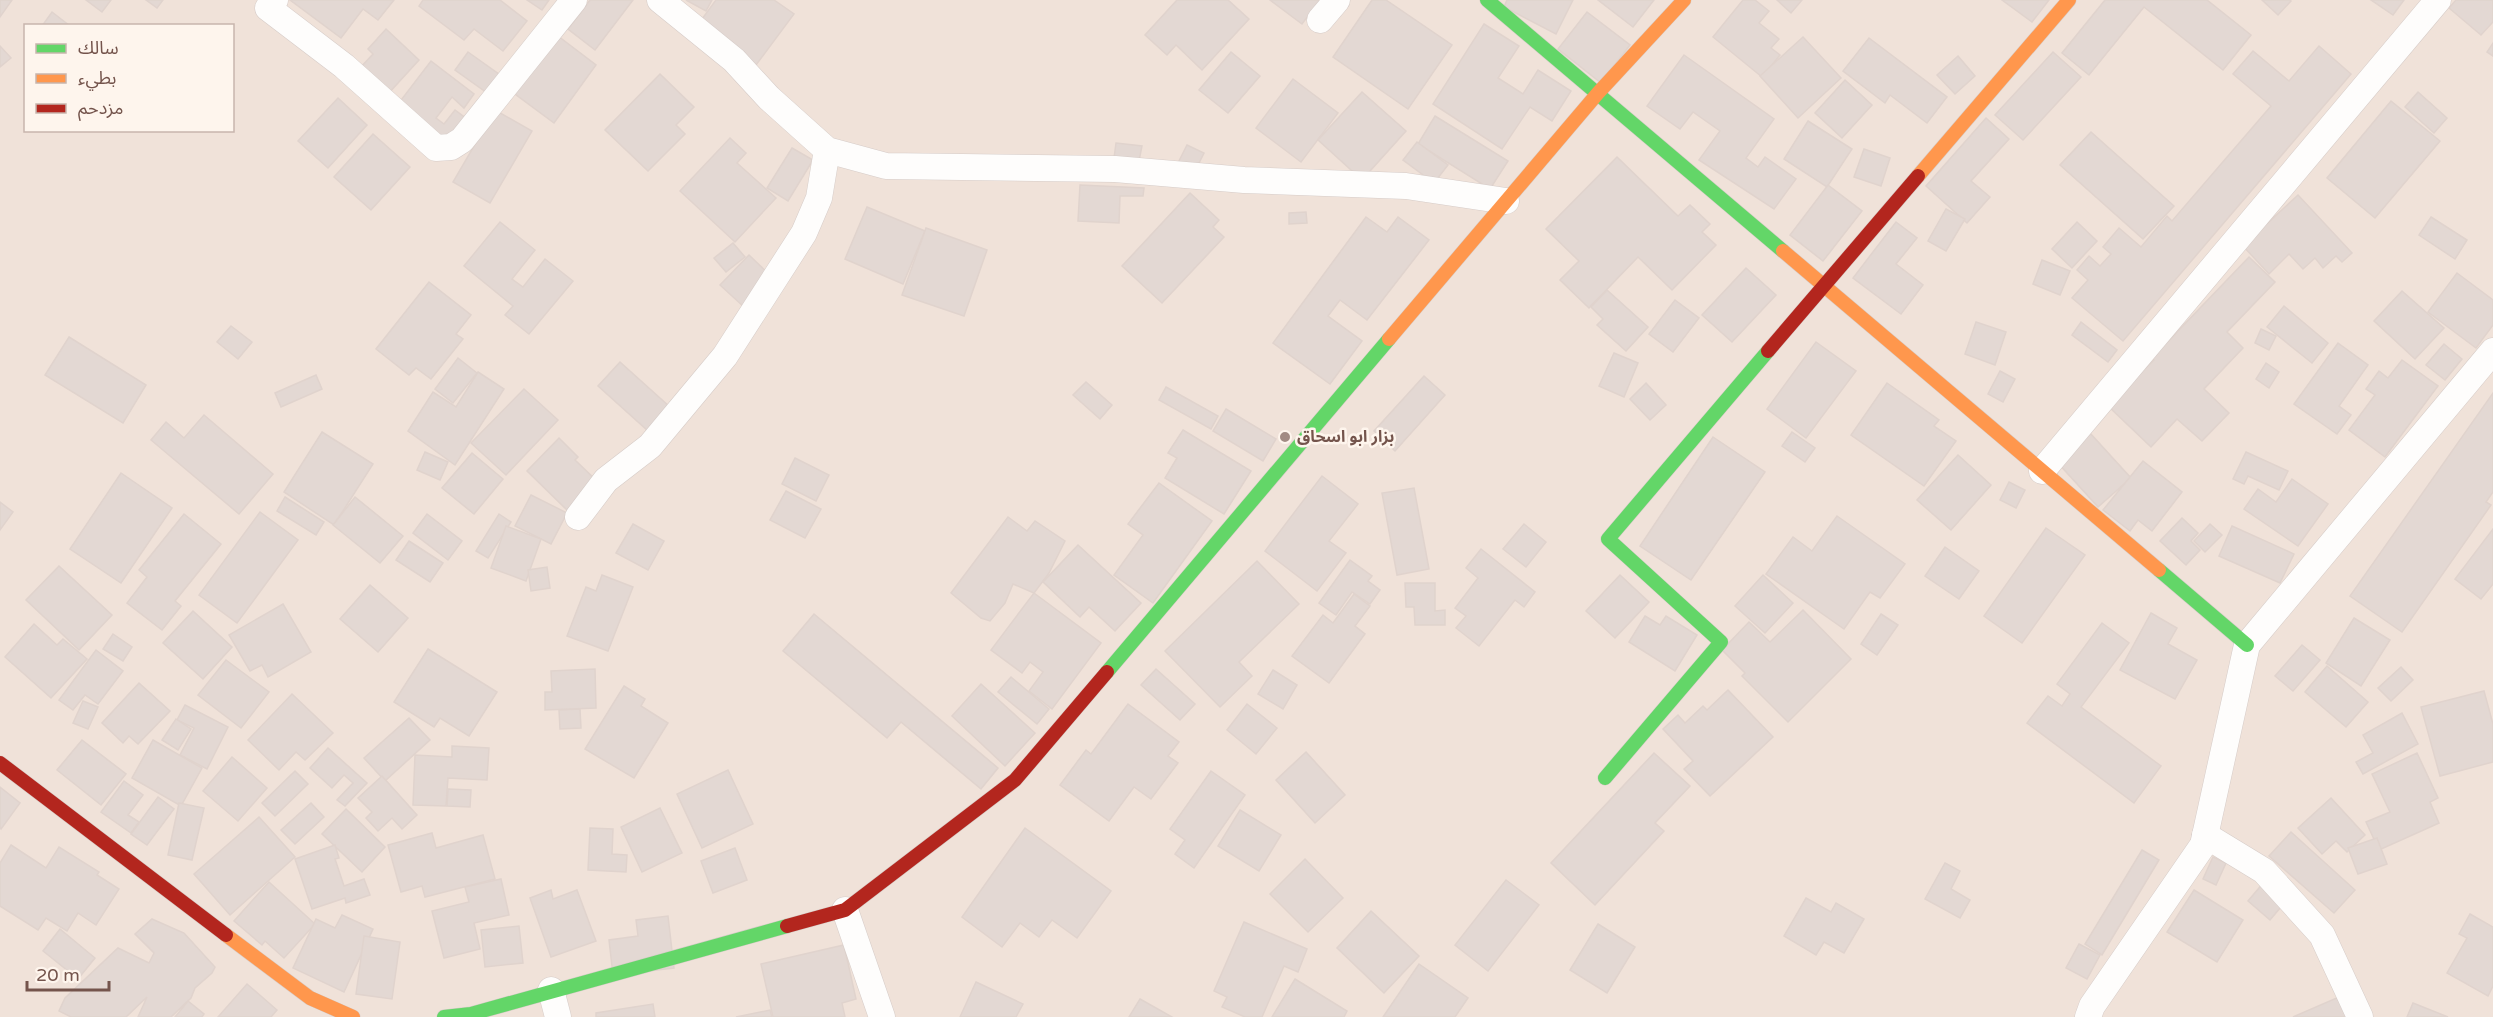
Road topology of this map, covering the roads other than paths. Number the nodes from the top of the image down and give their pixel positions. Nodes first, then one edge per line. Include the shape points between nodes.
1 (275, 0) edge
2 (574, 0) edge
3 (660, 0) edge
4 (1337, 0) edge
5 (1487, 0) edge
6 (1684, 0) edge
7 (2069, 0) edge
8 (2438, 0) edge
9 (1320, 20) dead end
10 (1598, 93) junction
11 (827, 150) junction
12 (1506, 201) junction
13 (1823, 285) junction
14 (2493, 351) edge
15 (2042, 471) junction
16 (578, 517) dead end
17 (2247, 645) junction
18 (0, 763) edge
19 (1605, 778) dead end
20 (2205, 835) junction
21 (845, 910) junction
22 (550, 990) junction
23 (353, 1017) edge
24 (444, 1017) edge
25 (558, 1017) edge
26 (882, 1017) edge
27 (2088, 1017) edge
28 (2360, 1017) edge

1 - 2 street via 268,9 344,66 436,148 450,147 462,140
3 - 11 street via 734,60
4 - 9 street
5 - 10 street
6 - 10 street
7 - 13 street
8 - 15 street
10 - 12 street
10 - 13 street
11 - 12 street via 886,166 1115,169 1244,180 1406,186
11 - 16 street via 819,198 804,232 725,356 650,446 606,480
12 - 21 street via 1015,780
13 - 15 street
13 - 19 street via 1608,539 1721,642
14 - 17 street
15 - 17 street
17 - 20 street
18 - 23 street via 310,998
20 - 27 street via 2203,845
20 - 28 street via 2264,871 2322,935
21 - 22 street
21 - 26 street
22 - 24 street via 471,1014
22 - 25 street

